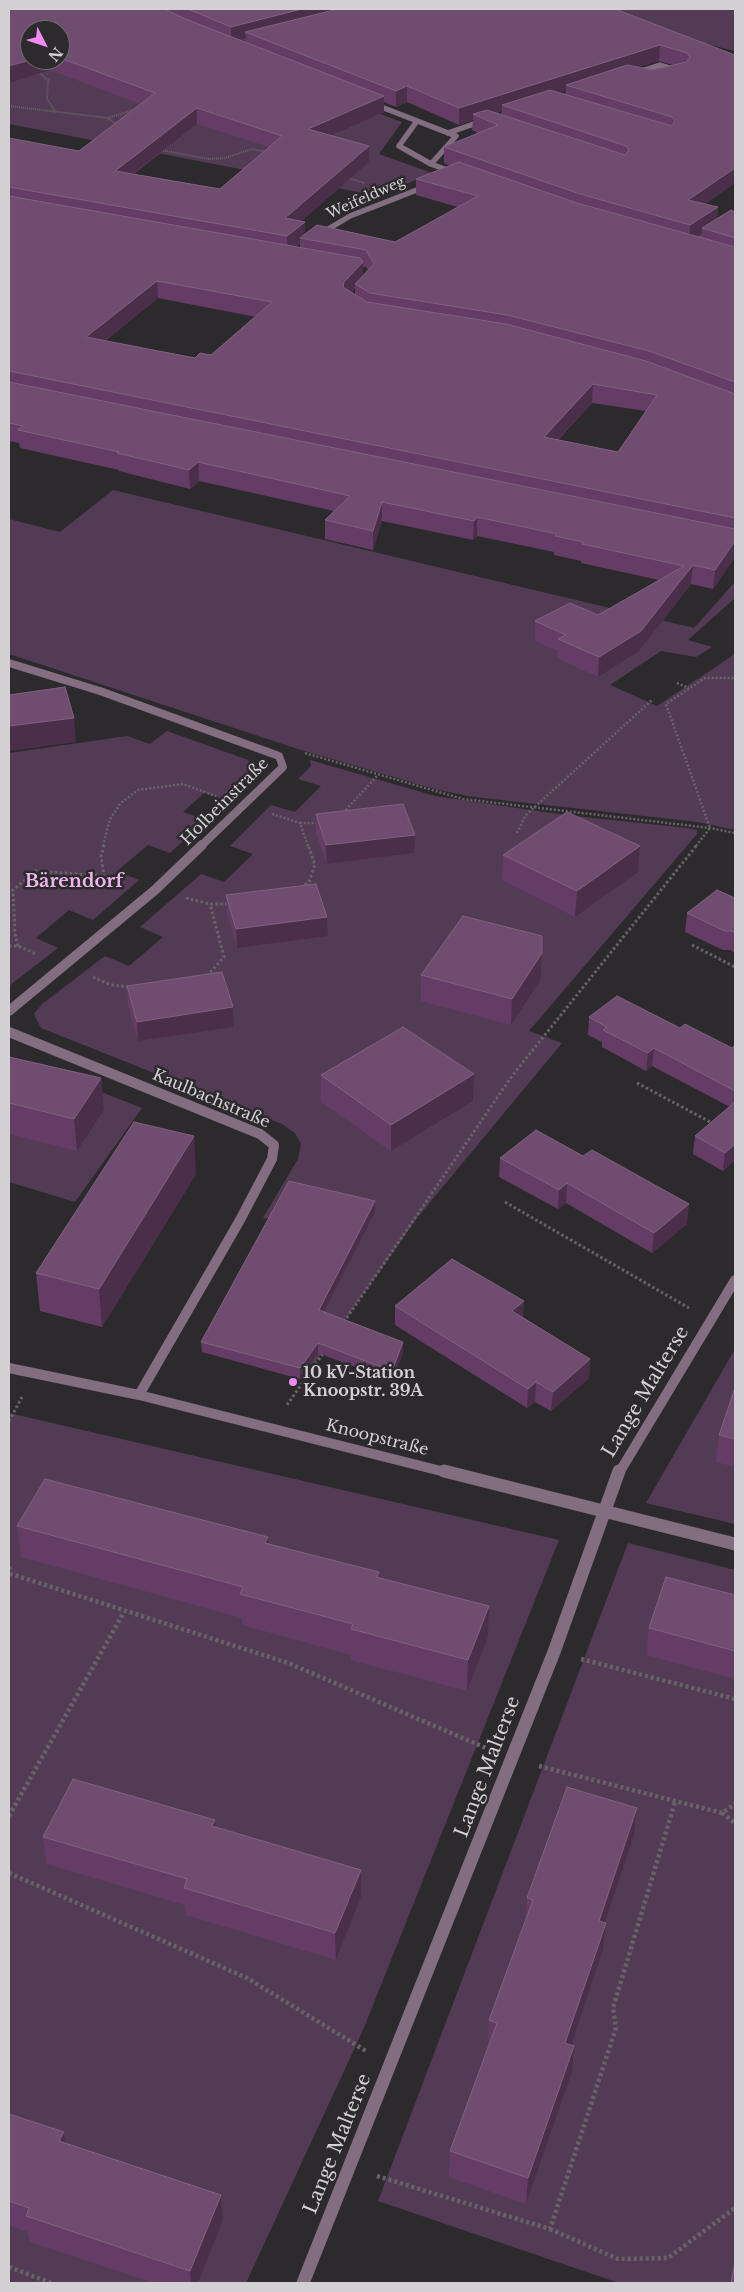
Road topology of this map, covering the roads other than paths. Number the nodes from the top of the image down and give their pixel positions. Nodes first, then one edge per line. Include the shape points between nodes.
1 (674, 76) edge
2 (637, 79) edge
3 (367, 101) edge
4 (493, 117) edge
5 (417, 121) junction
6 (448, 133) junction
7 (432, 164) junction
8 (457, 174) junction
9 (466, 177) edge
10 (448, 178) edge
11 (438, 181) edge
12 (312, 240) edge
13 (9, 663) edge
14 (9, 1011) edge
15 (9, 1032) edge
16 (735, 1280) edge
17 (9, 1368) edge
18 (139, 1395) junction
19 (604, 1512) junction
20 (735, 1544) edge
21 (303, 2283) edge

1 - 2 street via 684,73 660,65 626,76
3 - 5 street
4 - 6 street
5 - 6 street
5 - 7 street via 399,146
6 - 7 street via 456,136
7 - 8 street
8 - 9 street
8 - 10 street
11 - 12 street, Weifeldweg via 350,216
13 - 14 street, Holbeinstraße via 279,756 283,767 156,890
15 - 18 street, Kaulbachstraße via 260,1134 274,1145 272,1160 240,1220
16 - 19 street, Lange Malterse via 620,1469
17 - 18 street, Knoopstraße
18 - 19 street, Knoopstraße
19 - 20 street, Knoopstraße
19 - 21 street, Lange Malterse via 554,1652

